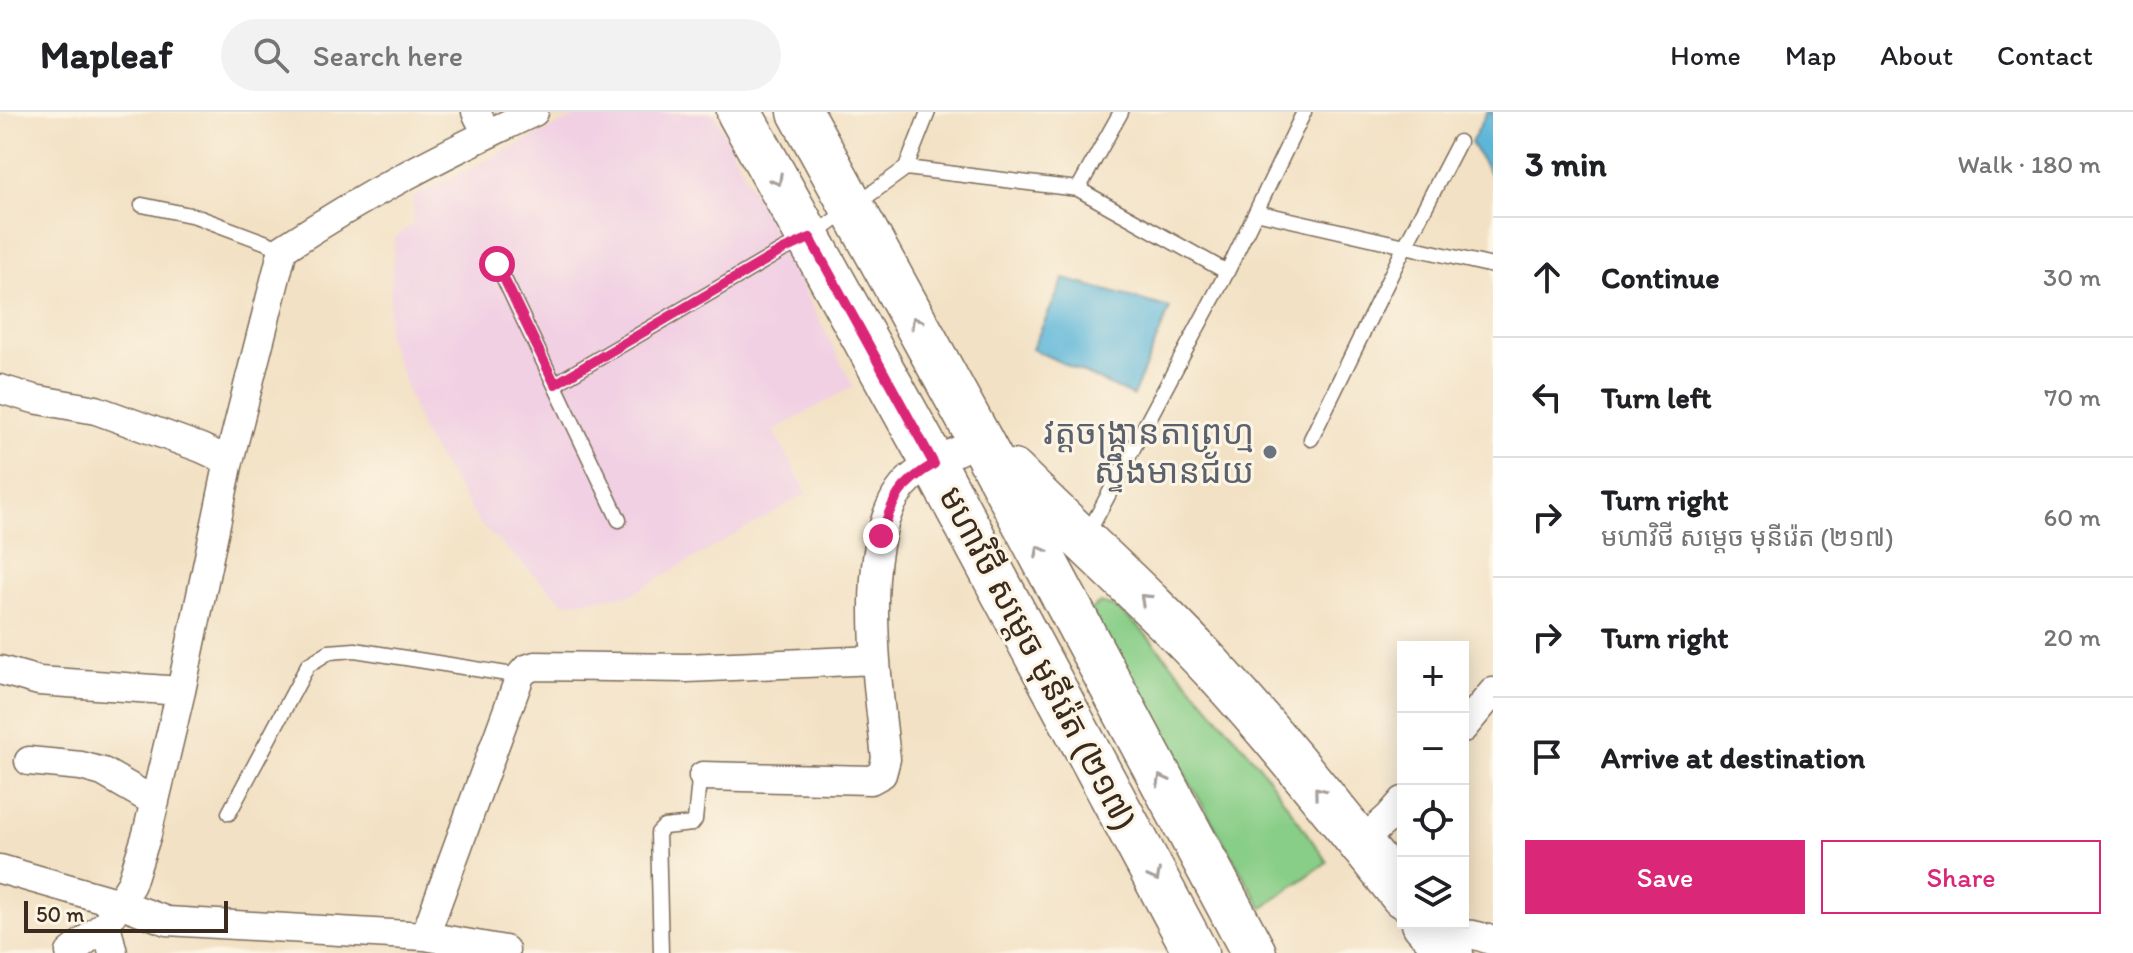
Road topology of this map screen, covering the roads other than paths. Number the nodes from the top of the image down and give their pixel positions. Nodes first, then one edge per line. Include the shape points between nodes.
1 (534, 112) edge
2 (739, 112) edge
3 (800, 112) edge
4 (928, 112) edge
5 (1121, 112) edge
6 (1304, 112) edge
7 (482, 123) edge
8 (1459, 142) dead end
9 (906, 168) junction
10 (1078, 189) junction
11 (142, 205) dead end
12 (853, 208) junction
13 (1256, 212) junction
14 (810, 238) junction
15 (1405, 246) junction
16 (283, 249) junction
17 (497, 264) dead end
18 (1493, 266) edge
19 (1227, 272) junction
20 (555, 384) junction
21 (0, 389) edge
22 (1311, 439) dead end
23 (980, 440) junction
24 (229, 461) junction
25 (934, 464) junction
26 (619, 520) dead end
27 (1083, 541) junction
28 (876, 660) junction
29 (0, 670) edge
30 (520, 676) junction
31 (181, 691) junction
32 (1493, 692) edge
33 (1469, 721) edge
34 (29, 761) dead end
35 (703, 776) joint
36 (155, 802) junction
37 (1397, 808) edge
38 (229, 813) dead end
39 (1360, 843) junction
40 (0, 869) edge
41 (1397, 889) edge
42 (112, 913) junction
43 (425, 936) junction
44 (1493, 941) edge
45 (1432, 943) edge
46 (505, 950) dead end
47 (1252, 950) edge
48 (70, 953) edge
49 (113, 953) edge
50 (661, 953) edge
51 (1196, 953) edge

1 - 7 street
2 -> 14 main road, មហាវិថី សម្តេច មុនីរ៉េត (២១៧)
3 - 12 main road, មហាវិថី សម្តេច មុនីរ៉េត (២១៧)
4 - 9 lane
5 - 10 lane
6 - 13 lane
7 - 16 street
8 - 15 lane
9 - 10 lane
9 - 12 lane
10 - 19 lane
11 - 16 lane via 195,216
12 - 14 lane
23 -> 12 main road, មហាវិថី សម្តេច មុនីរ៉េត (២១៧)
13 - 15 lane
13 - 19 lane
14 - 20 lane
14 - 25 main road, មហាវិថី សម្តេច មុនីរ៉េត (២១៧)
15 - 18 lane
15 - 22 lane
16 - 24 street
17 - 20 lane
19 - 27 lane
20 - 26 lane
21 - 24 street via 96,410
23 - 25 street
23 - 27 main road
47 -> 23 main road, មហាវិថី សម្តេច មុនីរ៉េត (២១៧)
24 - 31 street
25 - 28 street via 910,478 892,502 881,536 874,584
25 -> 51 main road, មហាវិថី សម្តេច មុនីរ៉េត (២១៧)
39 -> 27 main road via 1215,671
28 - 30 street via 687,668 535,666
28 - 35 street via 886,759 882,774 871,780
29 - 31 street via 39,681
30 - 38 lane via 355,650 329,652 308,665
30 - 43 street
31 - 36 street
32 - 33 street
34 - 36 street via 103,772
35 - 50 lane via 692,824 664,827 658,833
36 - 42 street via 131,884
37 - 39 street
39 - 41 main road
40 - 42 street
42 - 43 street
42 - 48 street
42 - 49 street
43 - 46 street
44 - 45 street via 1463,933

